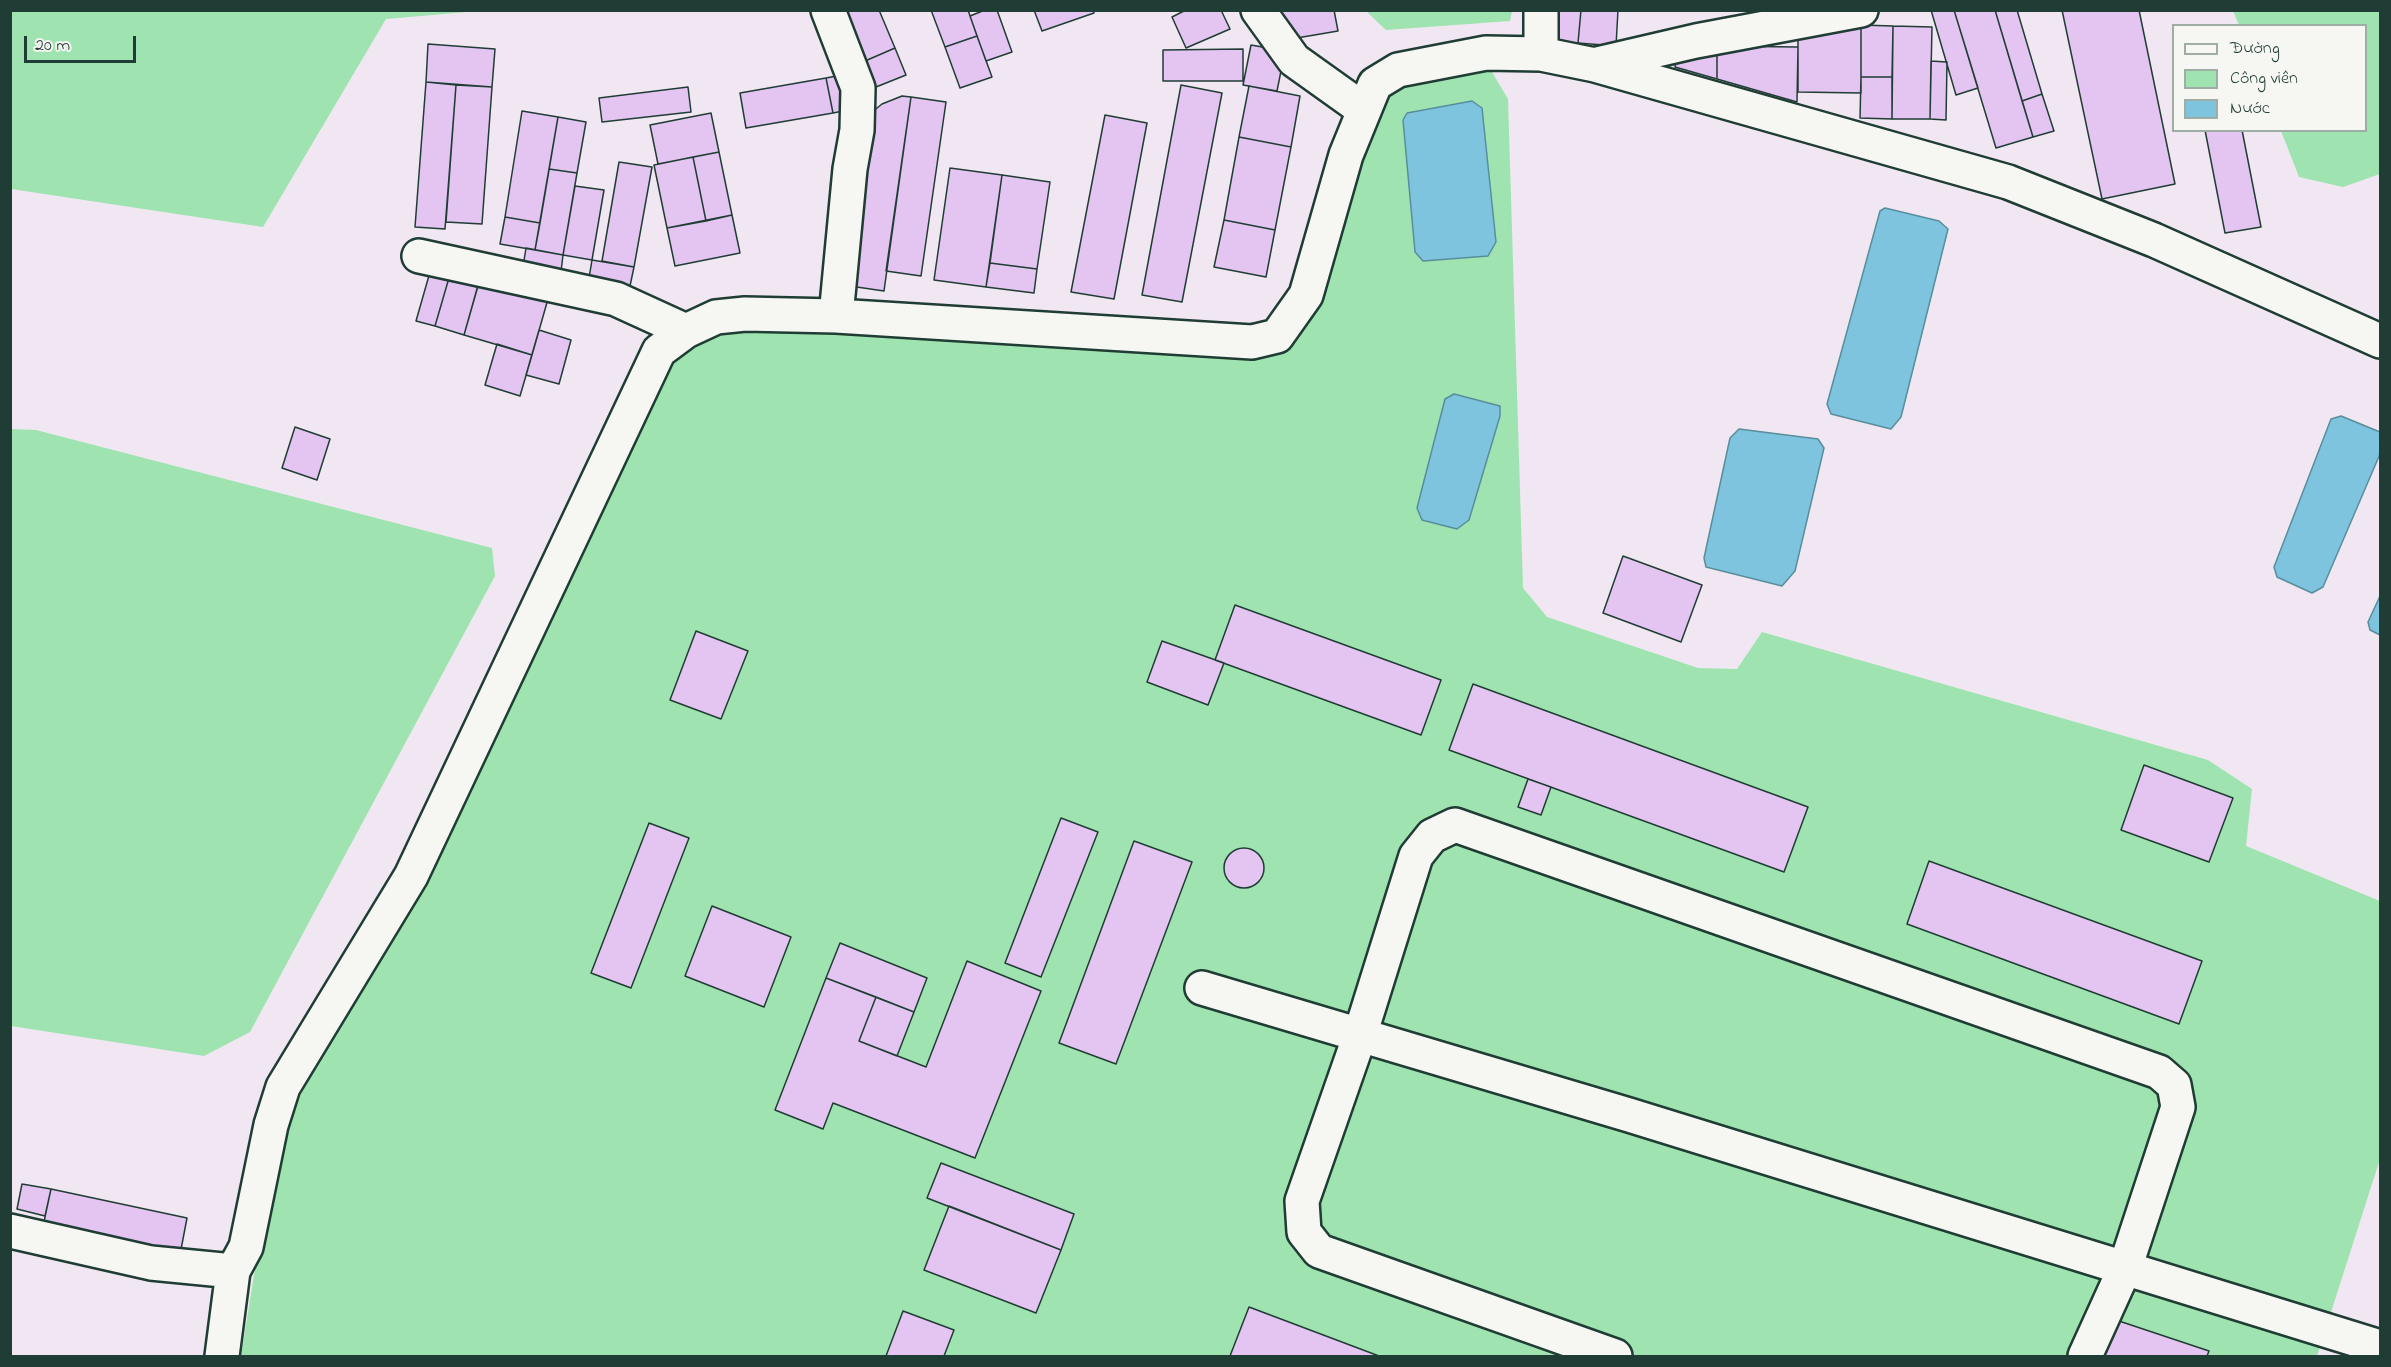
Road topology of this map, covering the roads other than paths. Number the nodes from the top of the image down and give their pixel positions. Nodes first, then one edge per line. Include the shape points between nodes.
1 (828, 10) edge
2 (1258, 10) edge
3 (1541, 10) edge
4 (1861, 10) edge
5 (1540, 54) junction
6 (1595, 65) junction
7 (1364, 110) junction
8 (419, 256) dead end
9 (836, 316) junction
10 (686, 332) junction
11 (2380, 341) edge
12 (1202, 988) dead end
13 (1360, 1035) junction
14 (10, 1231) edge
15 (2125, 1268) junction
16 (233, 1271) junction
17 (2380, 1347) edge
18 (222, 1356) edge
19 (1615, 1356) edge
20 (2085, 1356) edge

1 - 9 street via 858,88
2 - 7 street via 1294,60
3 - 5 street
4 - 6 street via 1696,41
5 - 6 street
5 - 7 street via 1486,53 1398,70 1375,84
6 - 11 street via 2008,182 2154,240
7 - 9 street via 1346,155 1306,295 1277,336 1252,342
8 - 10 street via 616,299
9 - 10 street via 716,317
10 - 16 street via 659,351 411,876 284,1087 271,1125 246,1247
12 - 13 street
13 - 15 street
13 - 15 street via 1416,856 1432,836 1455,825 2159,1072 2174,1085 2178,1107
13 - 19 street via 1302,1201 1304,1232 1319,1251
14 - 16 street via 151,1263
15 - 17 street
15 - 20 street
16 - 18 street

